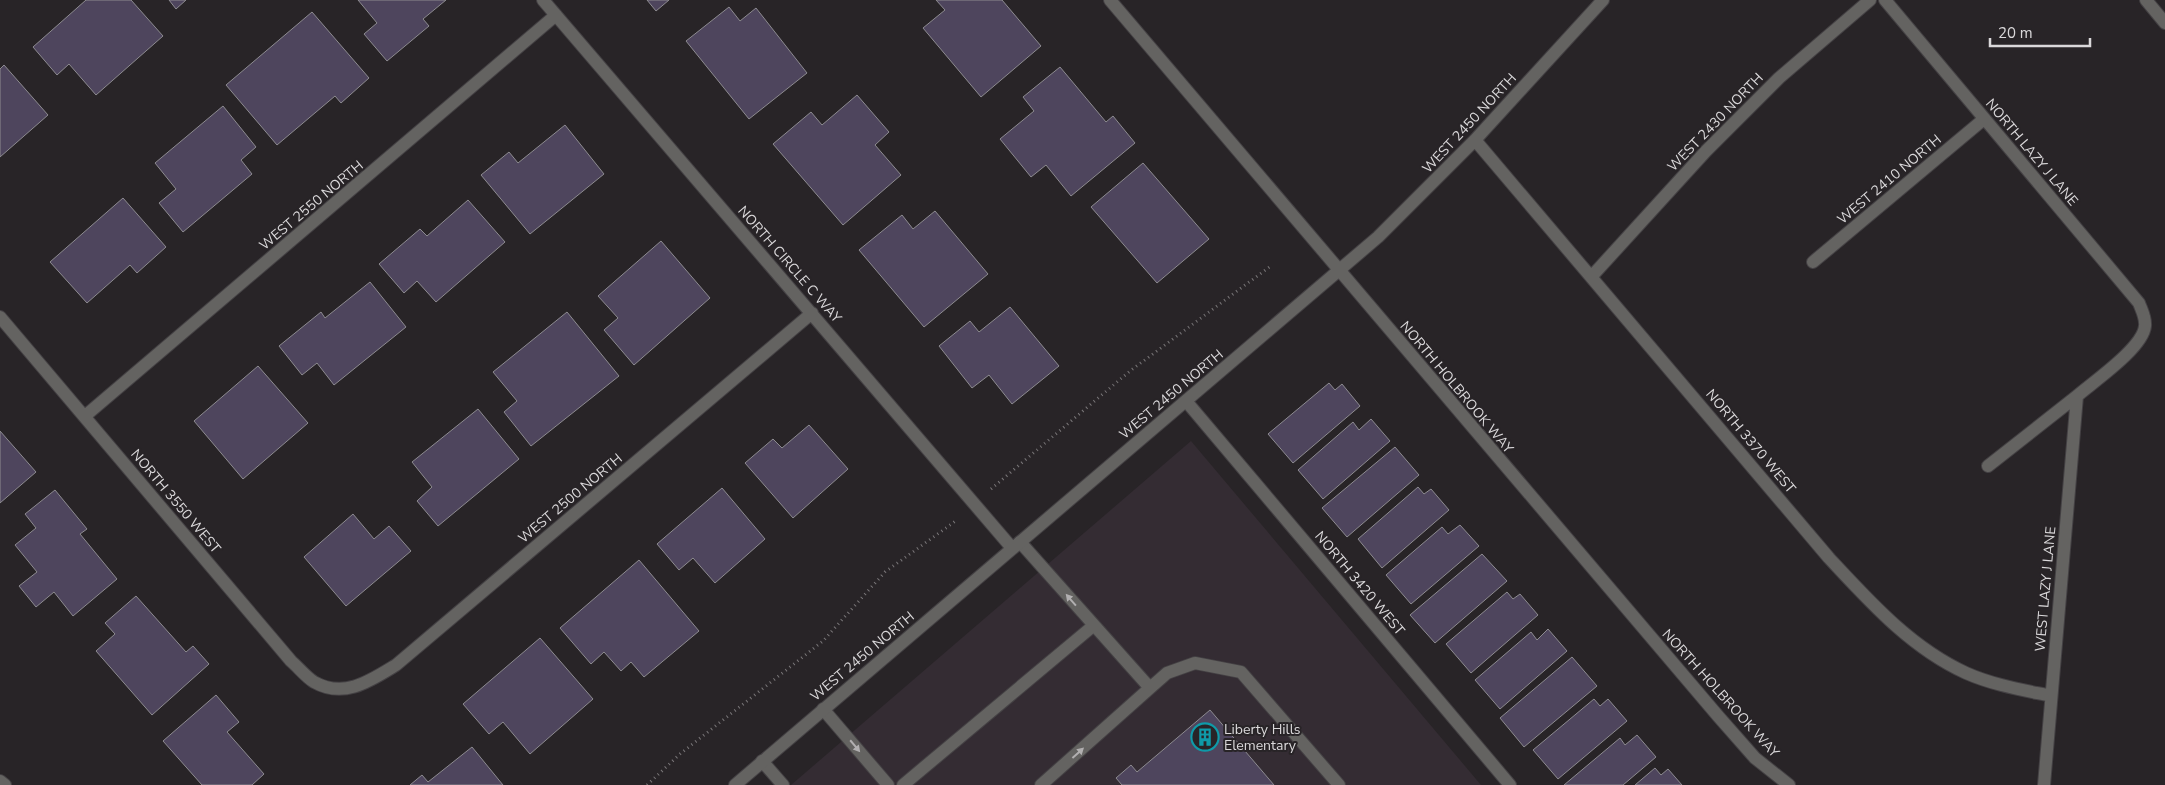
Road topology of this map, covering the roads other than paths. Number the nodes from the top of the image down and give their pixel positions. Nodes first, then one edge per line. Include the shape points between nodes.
1 (543, 0) edge
2 (1110, 0) edge
3 (1603, 0) edge
4 (1870, 0) edge
5 (1885, 0) edge
6 (2146, 0) edge
7 (556, 16) junction
8 (2165, 23) edge
9 (1984, 119) junction
10 (1475, 140) junction
11 (1813, 262) dead end
12 (1339, 271) junction
13 (1592, 276) junction
14 (812, 313) junction
15 (0, 317) edge
16 (2076, 396) junction
17 (1186, 401) junction
18 (85, 416) junction
19 (1988, 466) dead end
20 (1016, 545) junction
21 (1093, 626) junction
22 (1150, 688) junction
23 (338, 691) joint
24 (2051, 696) junction
25 (823, 709) junction
26 (762, 761) junction
27 (0, 781) edge
28 (5, 785) edge
29 (734, 785) edge
30 (783, 785) edge
31 (888, 785) edge
32 (903, 785) edge
33 (1041, 785) edge
34 (1339, 785) edge
35 (1510, 785) edge
36 (1789, 785) edge
37 (2044, 785) edge

1 - 7 street, NORTH CIRCLE C WAY
2 - 12 street, NORTH HOLBROOK WAY
3 - 10 street, WEST 2450 NORTH
4 - 13 street, WEST 2430 NORTH via 1779,78 1706,151
5 - 9 street, NORTH LAZY J LANE
6 - 8 street
7 - 14 street, NORTH CIRCLE C WAY
7 - 18 street, WEST 2550 NORTH
9 - 11 street, WEST 2410 NORTH
9 - 16 street, NORTH LAZY J LANE via 2139,303 2144,315 2145,328 2139,341
10 - 12 street, WEST 2450 NORTH via 1378,238
10 - 13 street, NORTH 3370 WEST
12 - 17 street, WEST 2450 NORTH
12 - 36 street, NORTH HOLBROOK WAY via 1718,716 1756,758
13 - 24 street, NORTH 3370 WEST via 1829,558 1878,611 1924,649 1966,673 2000,685
14 - 20 street, NORTH CIRCLE C WAY
14 - 23 street, WEST 2500 NORTH via 396,665 370,681
15 - 18 street, NORTH 3550 WEST
16 - 19 street
16 - 24 street, WEST LAZY J LANE
17 - 20 street, WEST 2450 NORTH
17 - 35 street, NORTH 3420 WEST
18 - 23 street, NORTH 3550 WEST via 291,661 314,682
21 -> 20 street, NORTH CIRCLE C WAY
20 - 25 street, WEST 2450 NORTH
21 - 22 street, NORTH CIRCLE C WAY
21 - 32 street
33 -> 22 street
22 - 34 street via 1167,673 1195,662 1241,672
24 - 37 street, WEST LAZY J LANE
25 - 26 street, WEST 2450 NORTH
25 -> 31 street
26 - 29 street, WEST 2450 NORTH
26 - 30 street
27 - 28 street

